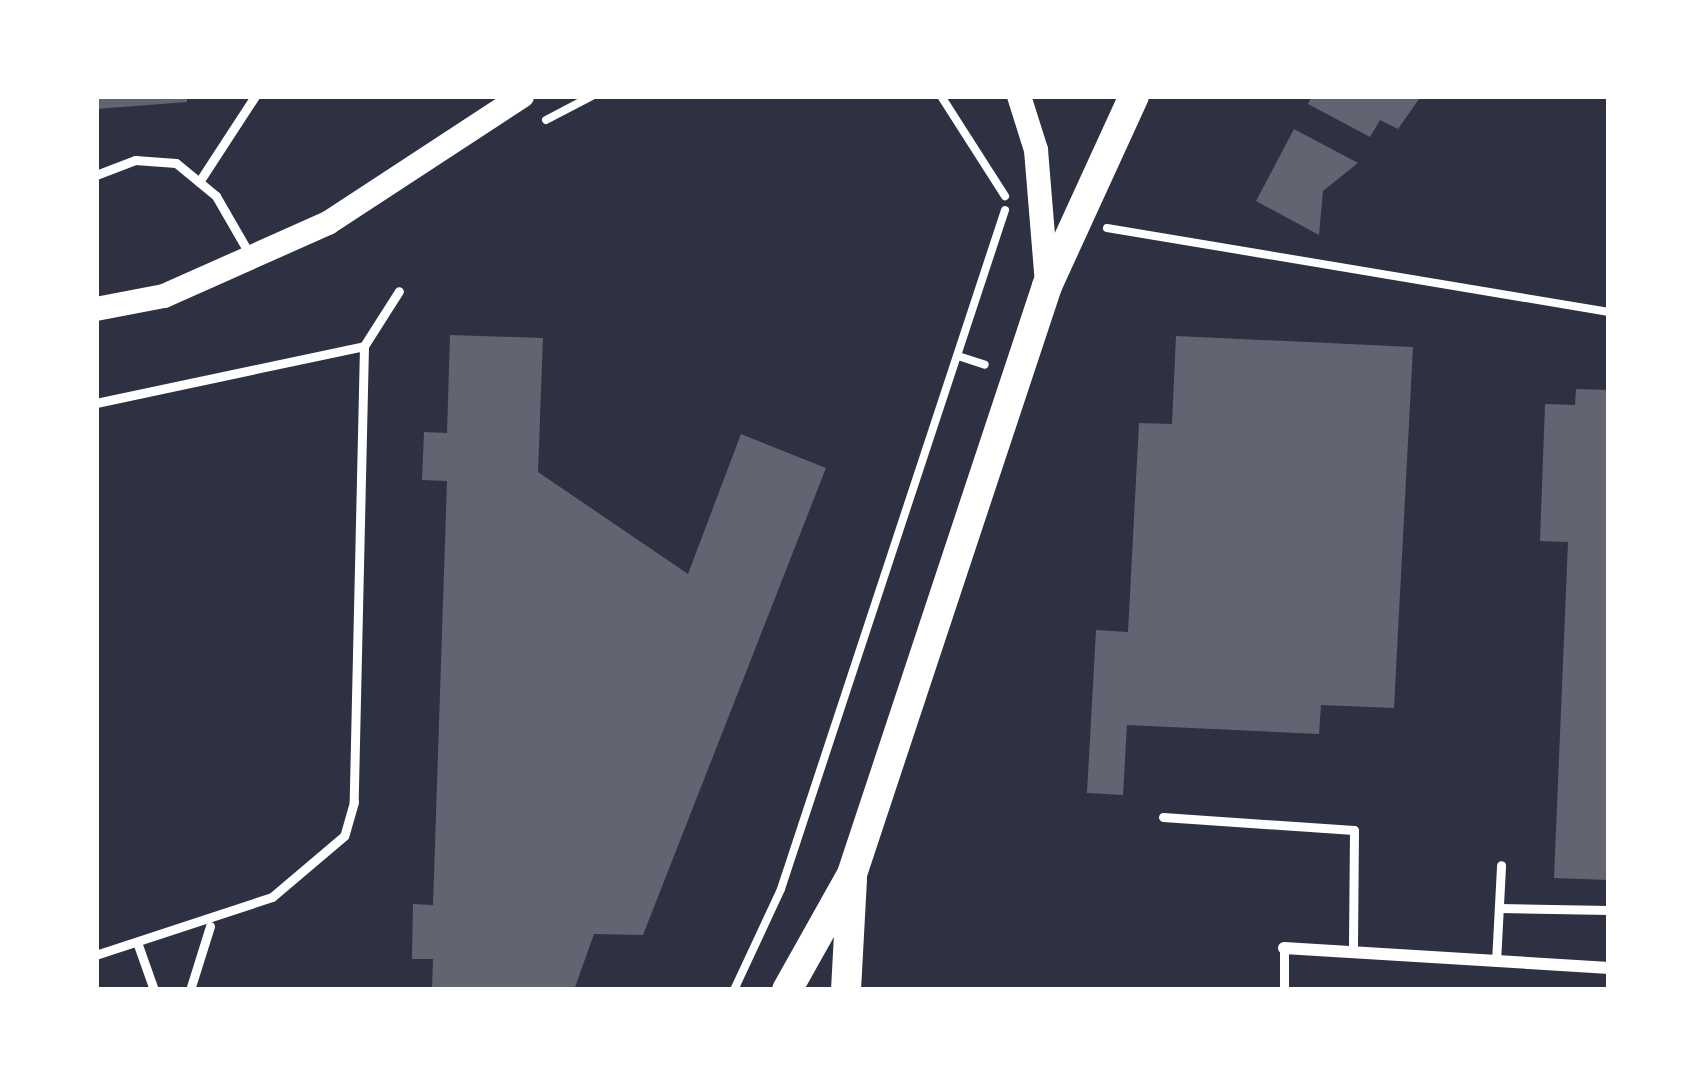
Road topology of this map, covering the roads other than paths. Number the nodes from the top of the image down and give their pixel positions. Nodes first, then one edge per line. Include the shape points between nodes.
1 (255, 96) edge
2 (522, 96) edge
3 (1019, 96) edge
4 (1134, 96) edge
5 (96, 175) edge
6 (199, 182) junction
7 (253, 260) junction
8 (1047, 286) junction
9 (399, 291) dead end
10 (96, 309) edge
11 (364, 346) junction
12 (96, 403) edge
13 (1163, 818) dead end
14 (1501, 865) dead end
15 (852, 874) junction
16 (1498, 908) junction
17 (1609, 910) edge
18 (210, 926) junction
19 (137, 942) junction
20 (1284, 948) joint
21 (1353, 953) junction
22 (96, 955) edge
23 (1496, 962) junction
24 (1609, 968) edge
25 (154, 990) edge
26 (190, 990) edge
27 (787, 990) edge
28 (846, 990) edge
29 (1284, 990) edge

1 - 6 lane
2 - 7 main road
3 - 8 main road via 1036,150
4 - 8 main road
5 - 6 lane via 136,160 176,163
6 - 7 lane
7 - 10 main road
8 - 15 main road
9 - 11 lane
11 - 12 lane
11 - 18 lane via 354,802 344,836 300,883
13 - 21 lane via 1354,830
14 - 16 lane
15 - 27 main road
15 - 28 main road
16 - 17 lane
16 - 23 lane
18 - 19 lane
18 - 26 lane
19 - 22 lane
19 - 25 lane
20 - 21 street
20 - 29 lane
21 - 23 street
23 - 24 street

